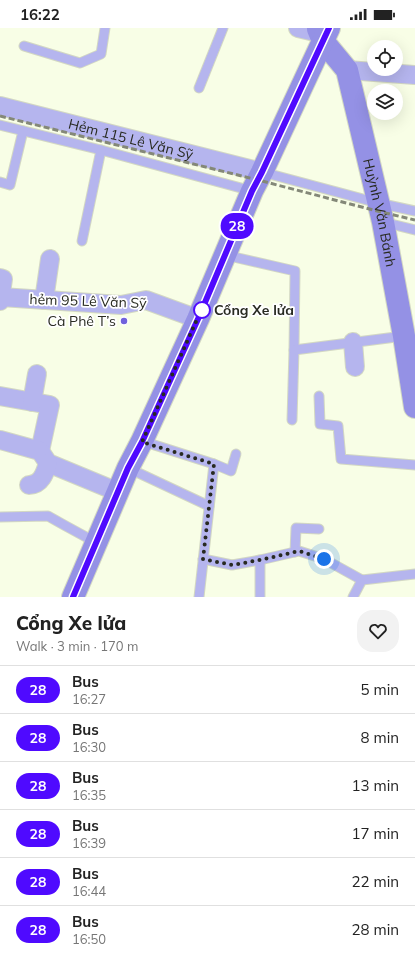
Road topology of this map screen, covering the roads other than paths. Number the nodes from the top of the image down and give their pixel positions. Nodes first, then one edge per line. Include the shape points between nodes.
1 (105, 28) edge
2 (223, 28) edge
3 (298, 28) edge
4 (322, 32) edge
5 (24, 46) dead end
6 (347, 70) junction
7 (415, 75) edge
8 (200, 88) dead end
9 (0, 106) edge
10 (0, 125) edge
11 (23, 131) junction
12 (101, 150) junction
13 (0, 182) edge
14 (257, 182) junction
15 (415, 211) edge
16 (381, 213) junction
17 (415, 230) edge
18 (82, 241) dead end
19 (225, 255) junction
20 (50, 259) dead end
21 (0, 278) edge
22 (0, 299) edge
23 (44, 300) junction
24 (198, 319) junction
25 (353, 342) junction
26 (408, 343) edge
27 (294, 350) junction
28 (355, 367) dead end
29 (37, 374) dead end
30 (0, 396) edge
31 (319, 396) dead end
32 (32, 402) junction
33 (415, 407) edge
34 (292, 420) dead end
35 (0, 440) edge
36 (142, 442) junction
37 (236, 454) dead end
38 (44, 457) junction
39 (214, 464) junction
40 (415, 465) edge
41 (128, 468) junction
42 (30, 485) dead end
43 (118, 492) junction
44 (209, 506) junction
45 (0, 517) edge
46 (319, 529) dead end
47 (97, 543) junction
48 (296, 552) junction
49 (203, 559) junction
50 (260, 560) junction
51 (415, 574) edge
52 (362, 580) junction
53 (73, 597) edge
54 (199, 597) edge
55 (260, 597) edge
56 (353, 597) edge

1 - 5 lane via 101,54 80,62
2 - 8 lane
3 - 4 street
4 - 6 main road, Huỳnh Văn Bánh
4 - 14 main road
6 - 7 street
6 - 16 main road, Huỳnh Văn Bánh
9 - 14 street, Hẻm 115 Lê Văn Sỹ
10 - 11 lane
11 - 12 lane
11 - 13 lane via 10,184
12 - 14 lane
12 - 18 lane
14 - 16 lane
14 - 19 main road
15 - 16 lane
16 - 17 lane
16 - 26 main road, Huỳnh Văn Bánh
19 - 24 main road
19 - 27 lane via 295,271
20 - 23 street, hẻm 95 Lê Văn Sỹ
21 - 22 street via 4,279
22 - 23 street, hẻm 95 Lê Văn Sỹ
23 - 24 street, hẻm 95 Lê Văn Sỹ via 121,304 146,300
24 - 36 main road
25 - 26 lane
25 - 27 lane
25 - 28 street
26 - 33 main road, Huỳnh Văn Bánh
27 - 34 lane
29 - 32 street
30 - 32 street
31 - 40 lane via 320,424 338,426 342,459
32 - 38 street via 50,405
35 - 38 street
36 - 39 lane
36 - 41 main road
37 - 39 lane via 231,471
38 - 42 street via 45,472 40,481
38 - 43 street
39 - 44 lane
41 - 43 main road
41 - 44 lane
43 - 47 main road
44 - 49 lane
45 - 47 lane via 48,516
46 - 48 lane via 296,528
47 - 53 main road
48 - 50 lane
48 - 52 lane via 324,559
49 - 50 lane via 232,565
49 - 54 lane
50 - 55 lane
51 - 52 lane
52 - 56 lane

